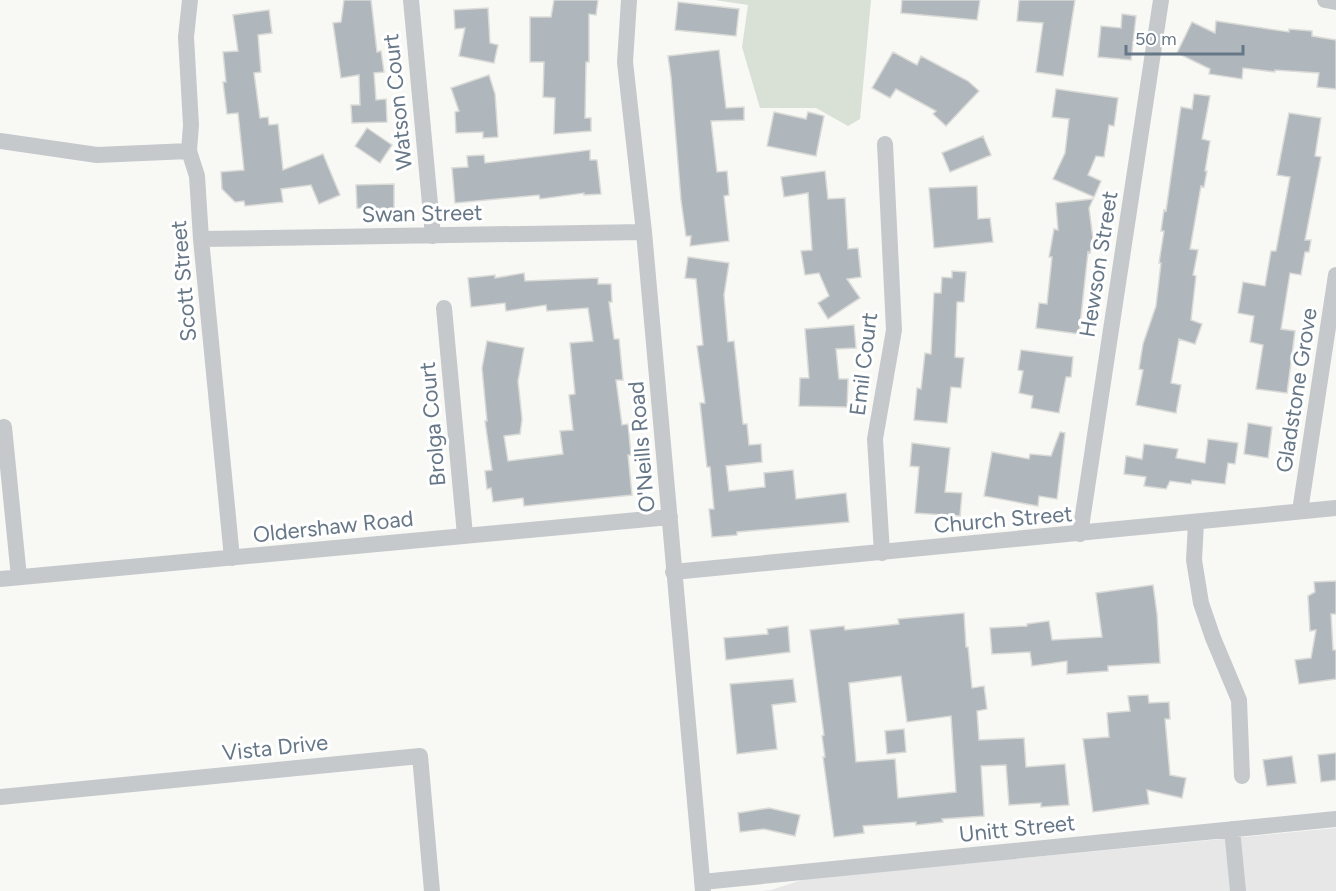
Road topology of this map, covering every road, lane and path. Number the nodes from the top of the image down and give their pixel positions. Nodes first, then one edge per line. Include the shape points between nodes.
1 (190, 0) edge
2 (411, 0) edge
3 (629, 0) edge
4 (1161, 0) edge
5 (1325, 0) edge
6 (1336, 2) edge
7 (0, 141) edge
8 (885, 144) dead end
9 (189, 151) junction
10 (644, 232) junction
11 (433, 236) junction
12 (201, 239) junction
13 (1336, 276) edge
14 (444, 308) dead end
15 (4, 427) dead end
16 (1336, 508) edge
17 (1300, 512) junction
18 (670, 517) junction
19 (1196, 523) junction
20 (1080, 534) junction
21 (465, 536) junction
22 (882, 553) junction
23 (232, 558) junction
24 (673, 572) junction
25 (19, 577) junction
26 (0, 579) edge
27 (1242, 776) dead end
28 (0, 797) edge
29 (1336, 819) edge
30 (1232, 829) junction
31 (703, 886) edge
32 (432, 891) edge
33 (1238, 891) edge

1 - 9 street, Scott Street via 186,37
2 - 11 street, Watson Court
3 - 10 street, O'Neills Road via 625,62
4 - 20 street, Hewson Street
5 - 6 street
7 - 9 street via 97,155
8 - 22 street, Emil Court via 894,330 875,439
9 - 12 street, Scott Street via 197,176
10 - 11 street, Swan Street
10 - 18 street, O'Neills Road
11 - 12 street, Swan Street
12 - 23 street, Scott Street
13 - 17 street, Gladstone Grove
14 - 21 street, Brolga Court
15 - 25 street
16 - 17 street, Church Street
17 - 19 street, Church Street
18 - 21 street, Oldershaw Road
18 - 24 street, O'Neills Road
19 - 20 street, Church Street
19 - 27 street via 1194,560 1202,603 1239,700
20 - 22 street, Church Street
21 - 23 street, Oldershaw Road
22 - 24 street, Church Street
23 - 25 street, Oldershaw Road
24 - 31 street, O'Neills Road
25 - 26 street, Oldershaw Road
28 - 32 street, Vista Drive via 420,756
29 - 30 street, Unitt Street
30 - 31 street, Unitt Street
30 - 33 street

